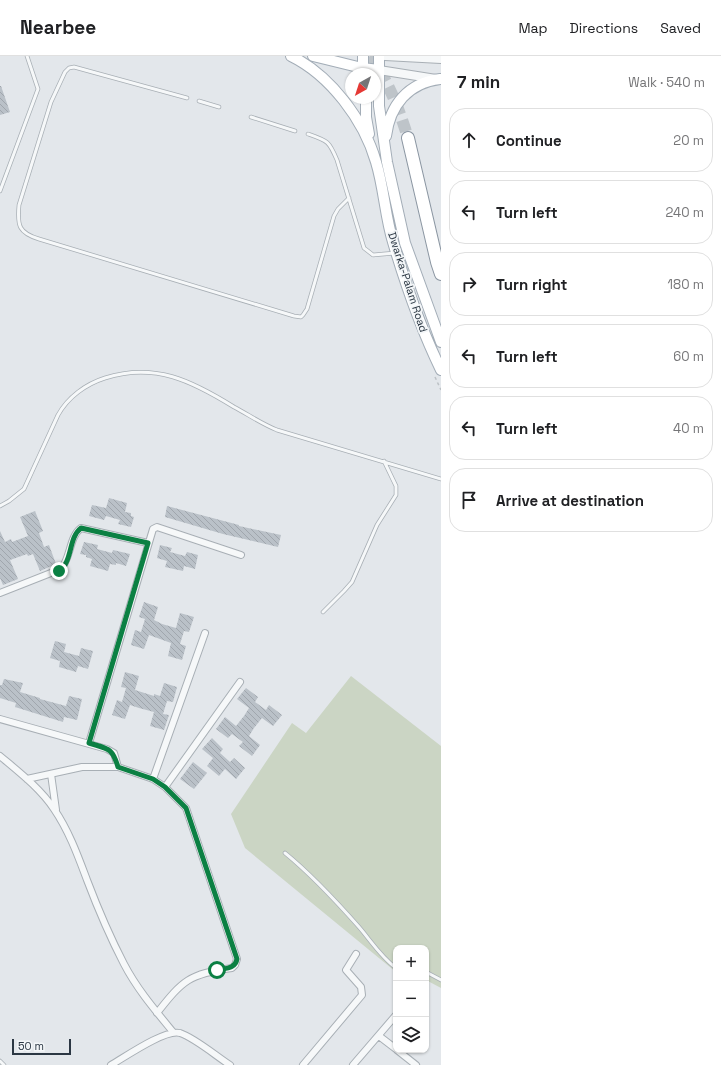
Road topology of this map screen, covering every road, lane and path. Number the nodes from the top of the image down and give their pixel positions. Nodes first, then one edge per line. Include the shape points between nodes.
1 (28, 56) edge
2 (291, 56) edge
3 (313, 56) edge
4 (363, 56) edge
5 (379, 56) edge
6 (385, 56) edge
7 (441, 59) edge
8 (353, 68) edge
9 (363, 68) edge
10 (379, 68) edge
11 (381, 70) edge
12 (441, 79) edge
13 (187, 98) dead end
14 (199, 101) dead end
15 (366, 104) edge
16 (379, 104) edge
17 (219, 108) dead end
18 (252, 117) dead end
19 (295, 131) dead end
20 (308, 134) dead end
21 (408, 138) tunnel mouth
22 (371, 146) junction
23 (384, 146) junction
24 (0, 191) edge
25 (349, 198) junction
26 (396, 253) junction
27 (441, 274) edge
28 (441, 342) edge
29 (438, 373) edge
30 (441, 390) edge
31 (384, 462) junction
32 (441, 479) edge
33 (0, 506) edge
34 (148, 543) junction
35 (241, 556) dead end
36 (0, 593) edge
37 (323, 612) dead end
38 (205, 633) dead end
39 (240, 682) dead end
40 (0, 719) edge
41 (89, 743) junction
42 (0, 756) edge
43 (118, 767) junction
44 (51, 774) junction
45 (27, 779) junction
46 (153, 779) junction
47 (165, 787) junction
48 (56, 812) junction
49 (285, 853) dead end
50 (356, 954) dead end
51 (393, 966) edge
52 (429, 974) edge
53 (441, 980) edge
54 (157, 1012) junction
55 (394, 1017) edge
56 (173, 1032) junction
57 (379, 1036) junction
58 (393, 1048) edge
59 (400, 1053) edge
60 (0, 1061) edge
61 (4, 1065) edge
62 (111, 1065) edge
63 (230, 1065) edge
64 (303, 1065) edge
65 (353, 1065) edge
66 (416, 1065) edge

1 - 24 lane via 38,89
2 - 22 main road via 313,70 341,97 360,123
3 - 8 main road
4 - 9 main road
5 - 10 main road
6 - 7 street
11 - 12 street
12 - 23 main road via 416,86 397,104 387,124
13 - 25 lane via 74,67 67,69 51,102 19,205 19,222 24,232 39,239 301,317 306,309 334,216
14 - 17 lane
15 - 22 main road
16 - 23 main road
18 - 19 lane
20 - 25 lane via 330,145
21 - 27 highway
22 - 26 main road, Dwarka-Palam Road
23 - 28 main road via 405,243
25 - 26 lane via 361,242 366,250 373,254
26 - 29 main road, Dwarka-Palam Road
29 - 30 path
31 - 32 lane
31 - 33 lane via 264,425 208,392 180,379 144,371 132,372 98,380 72,396 58,415 24,490
31 - 37 lane via 396,486 396,495 377,525 352,582
34 - 35 street via 155,527
34 - 36 street via 81,528 76,534 62,569
34 - 41 street
38 - 46 street
39 - 47 street
40 - 41 street
41 - 43 street via 111,751
42 - 45 street
43 - 44 street via 82,767
43 - 46 street
44 - 45 street
44 - 48 street
45 - 48 street
46 - 47 street
47 - 54 street via 186,808 237,959 232,968 201,973 188,980
48 - 54 street via 76,851 124,964
49 - 51 lane via 309,874
50 - 64 street via 346,970 361,987 362,995
52 - 53 lane
54 - 56 street
55 - 57 street
56 - 62 street
56 - 63 street via 192,1039
57 - 58 street
57 - 65 street
59 - 66 street
60 - 61 lane

